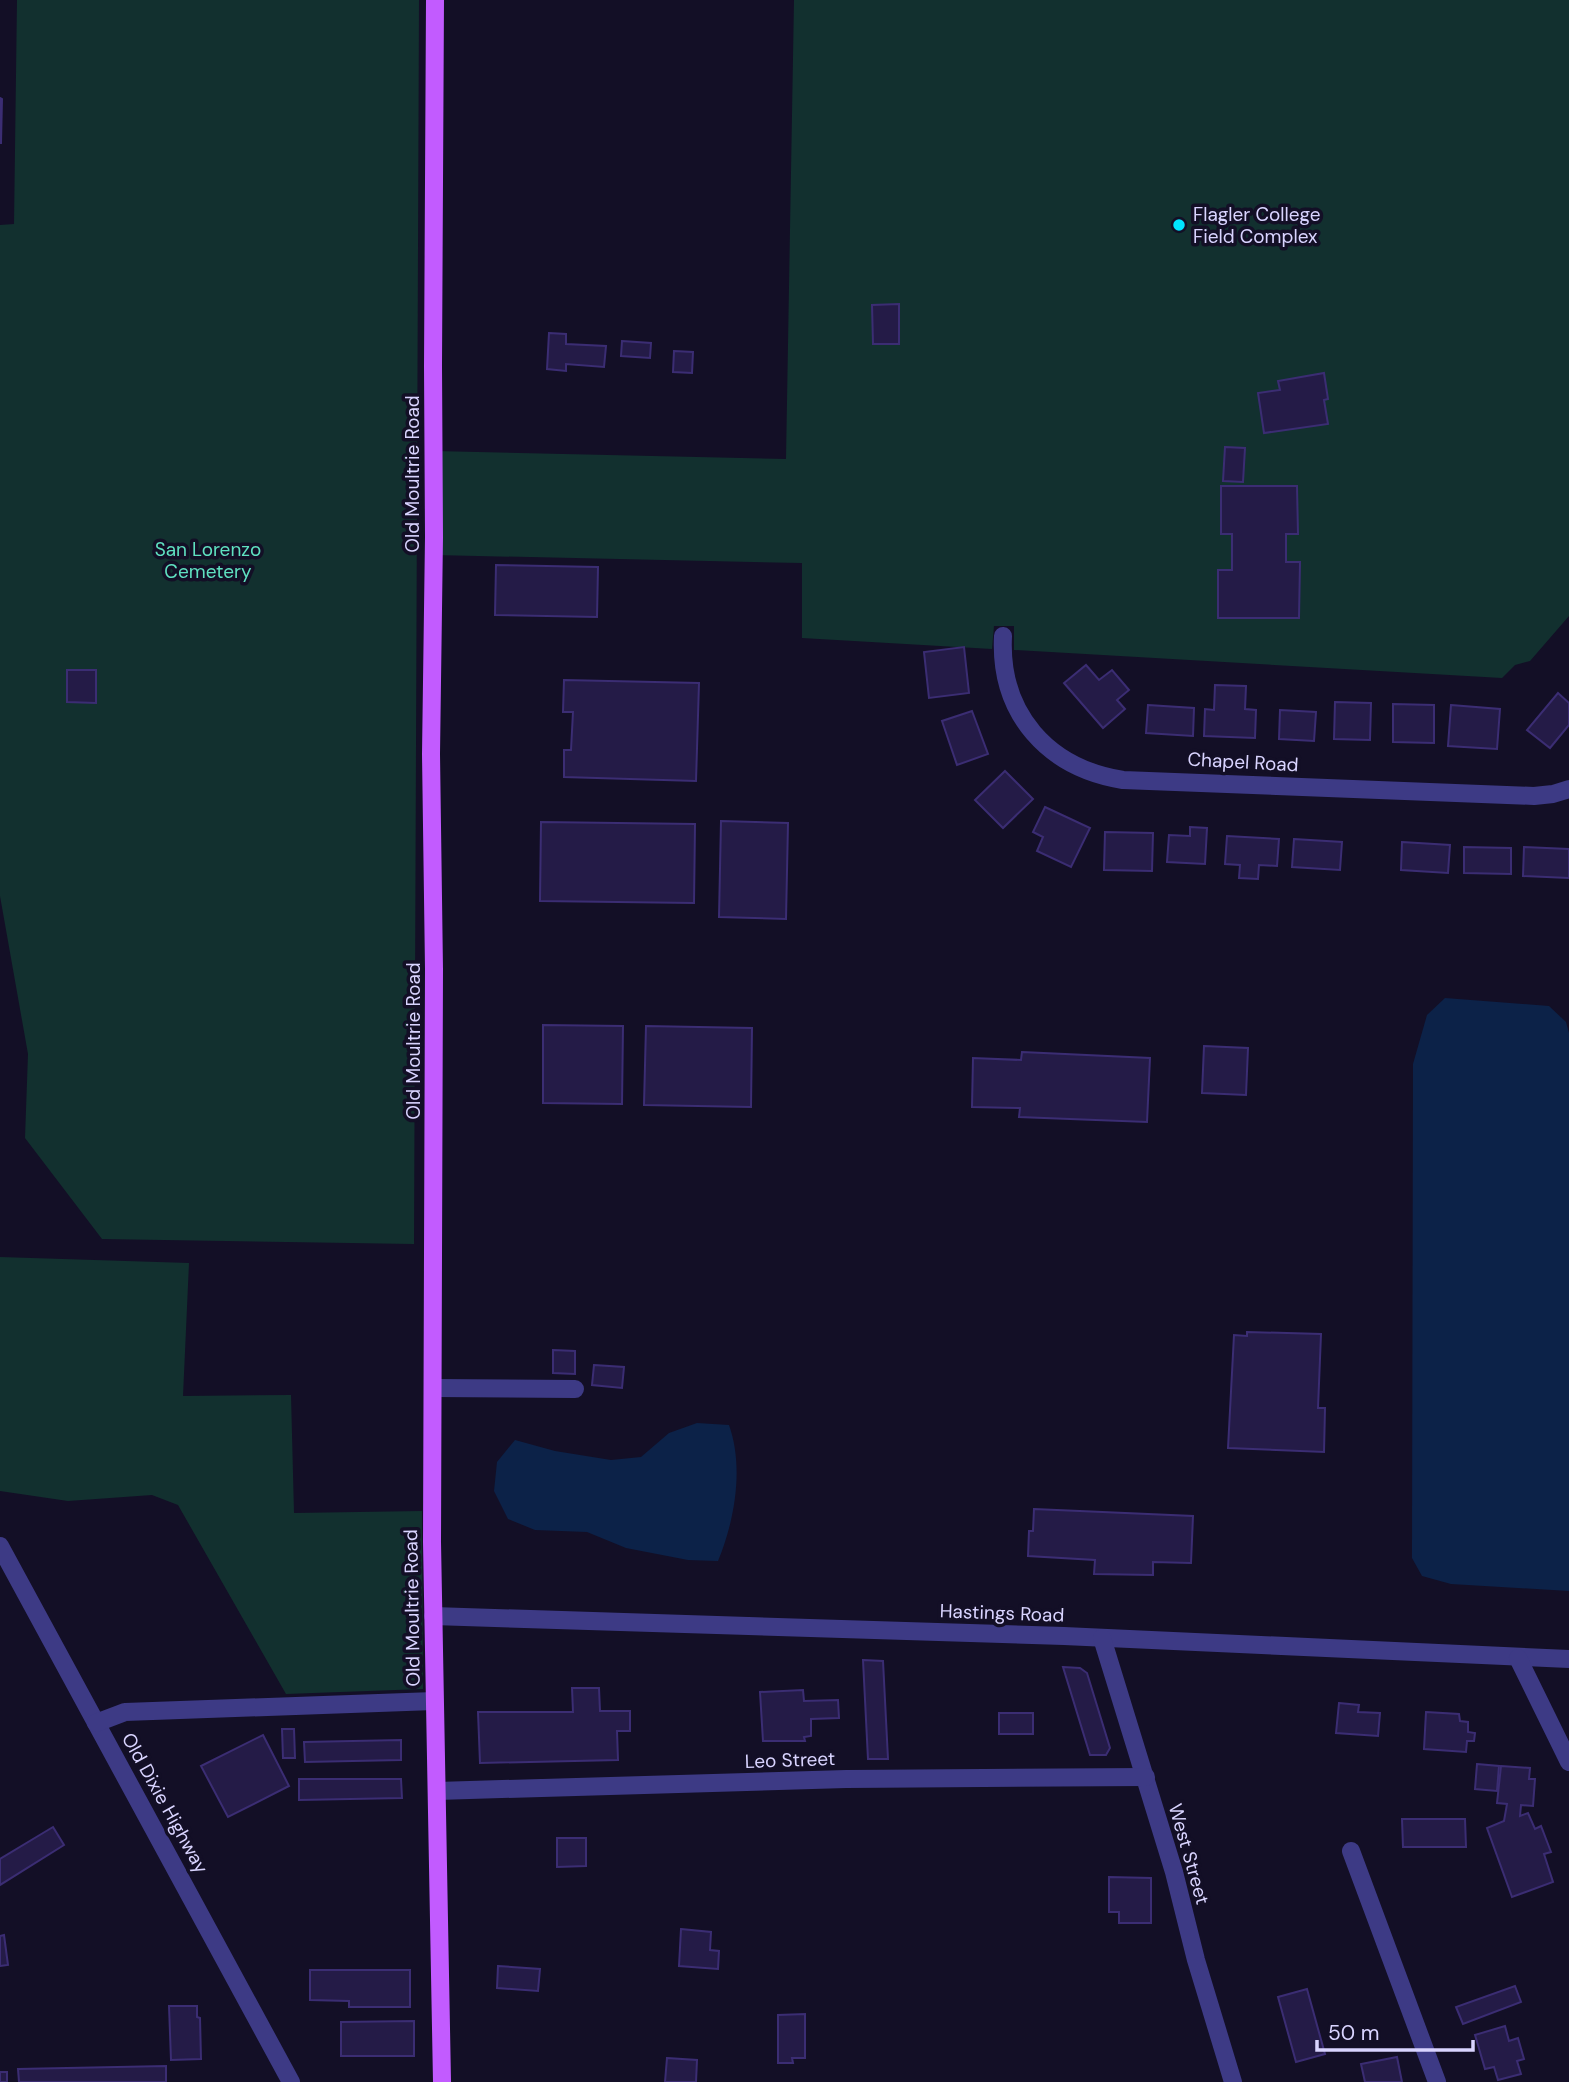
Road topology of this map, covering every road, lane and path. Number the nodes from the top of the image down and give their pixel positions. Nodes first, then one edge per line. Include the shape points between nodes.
1 (435, 0) edge
2 (1003, 636) dead end
3 (1569, 789) edge
4 (434, 1388) junction
5 (575, 1389) dead end
6 (0, 1546) edge
7 (433, 1616) junction
8 (1102, 1638) junction
9 (1518, 1658) junction
10 (1569, 1659) edge
11 (434, 1701) junction
12 (96, 1723) junction
13 (1569, 1762) edge
14 (1146, 1777) junction
15 (437, 1791) junction
16 (1351, 1851) dead end
17 (291, 2082) edge
18 (442, 2082) edge
19 (1233, 2082) edge
20 (1437, 2082) edge

1 - 4 main road, Old Moultrie Road
2 - 3 street, Chapel Road via 1005,673 1022,719 1063,760 1102,776 1534,796
4 - 5 street
4 - 7 main road, Old Moultrie Road
6 - 12 street, Old Dixie Highway
7 - 8 street, Hastings Road
7 - 11 main road, Old Moultrie Road
8 - 9 street, Hastings Road
8 - 14 street, West Street
9 - 10 street, Hastings Road
9 - 13 street
11 - 12 street via 125,1712
11 - 15 main road, Old Moultrie Road
12 - 17 street, Old Dixie Highway
14 - 15 street, Leo Street via 846,1779
14 - 19 street, West Street
15 - 18 main road, Old Moultrie Road
16 - 20 street

